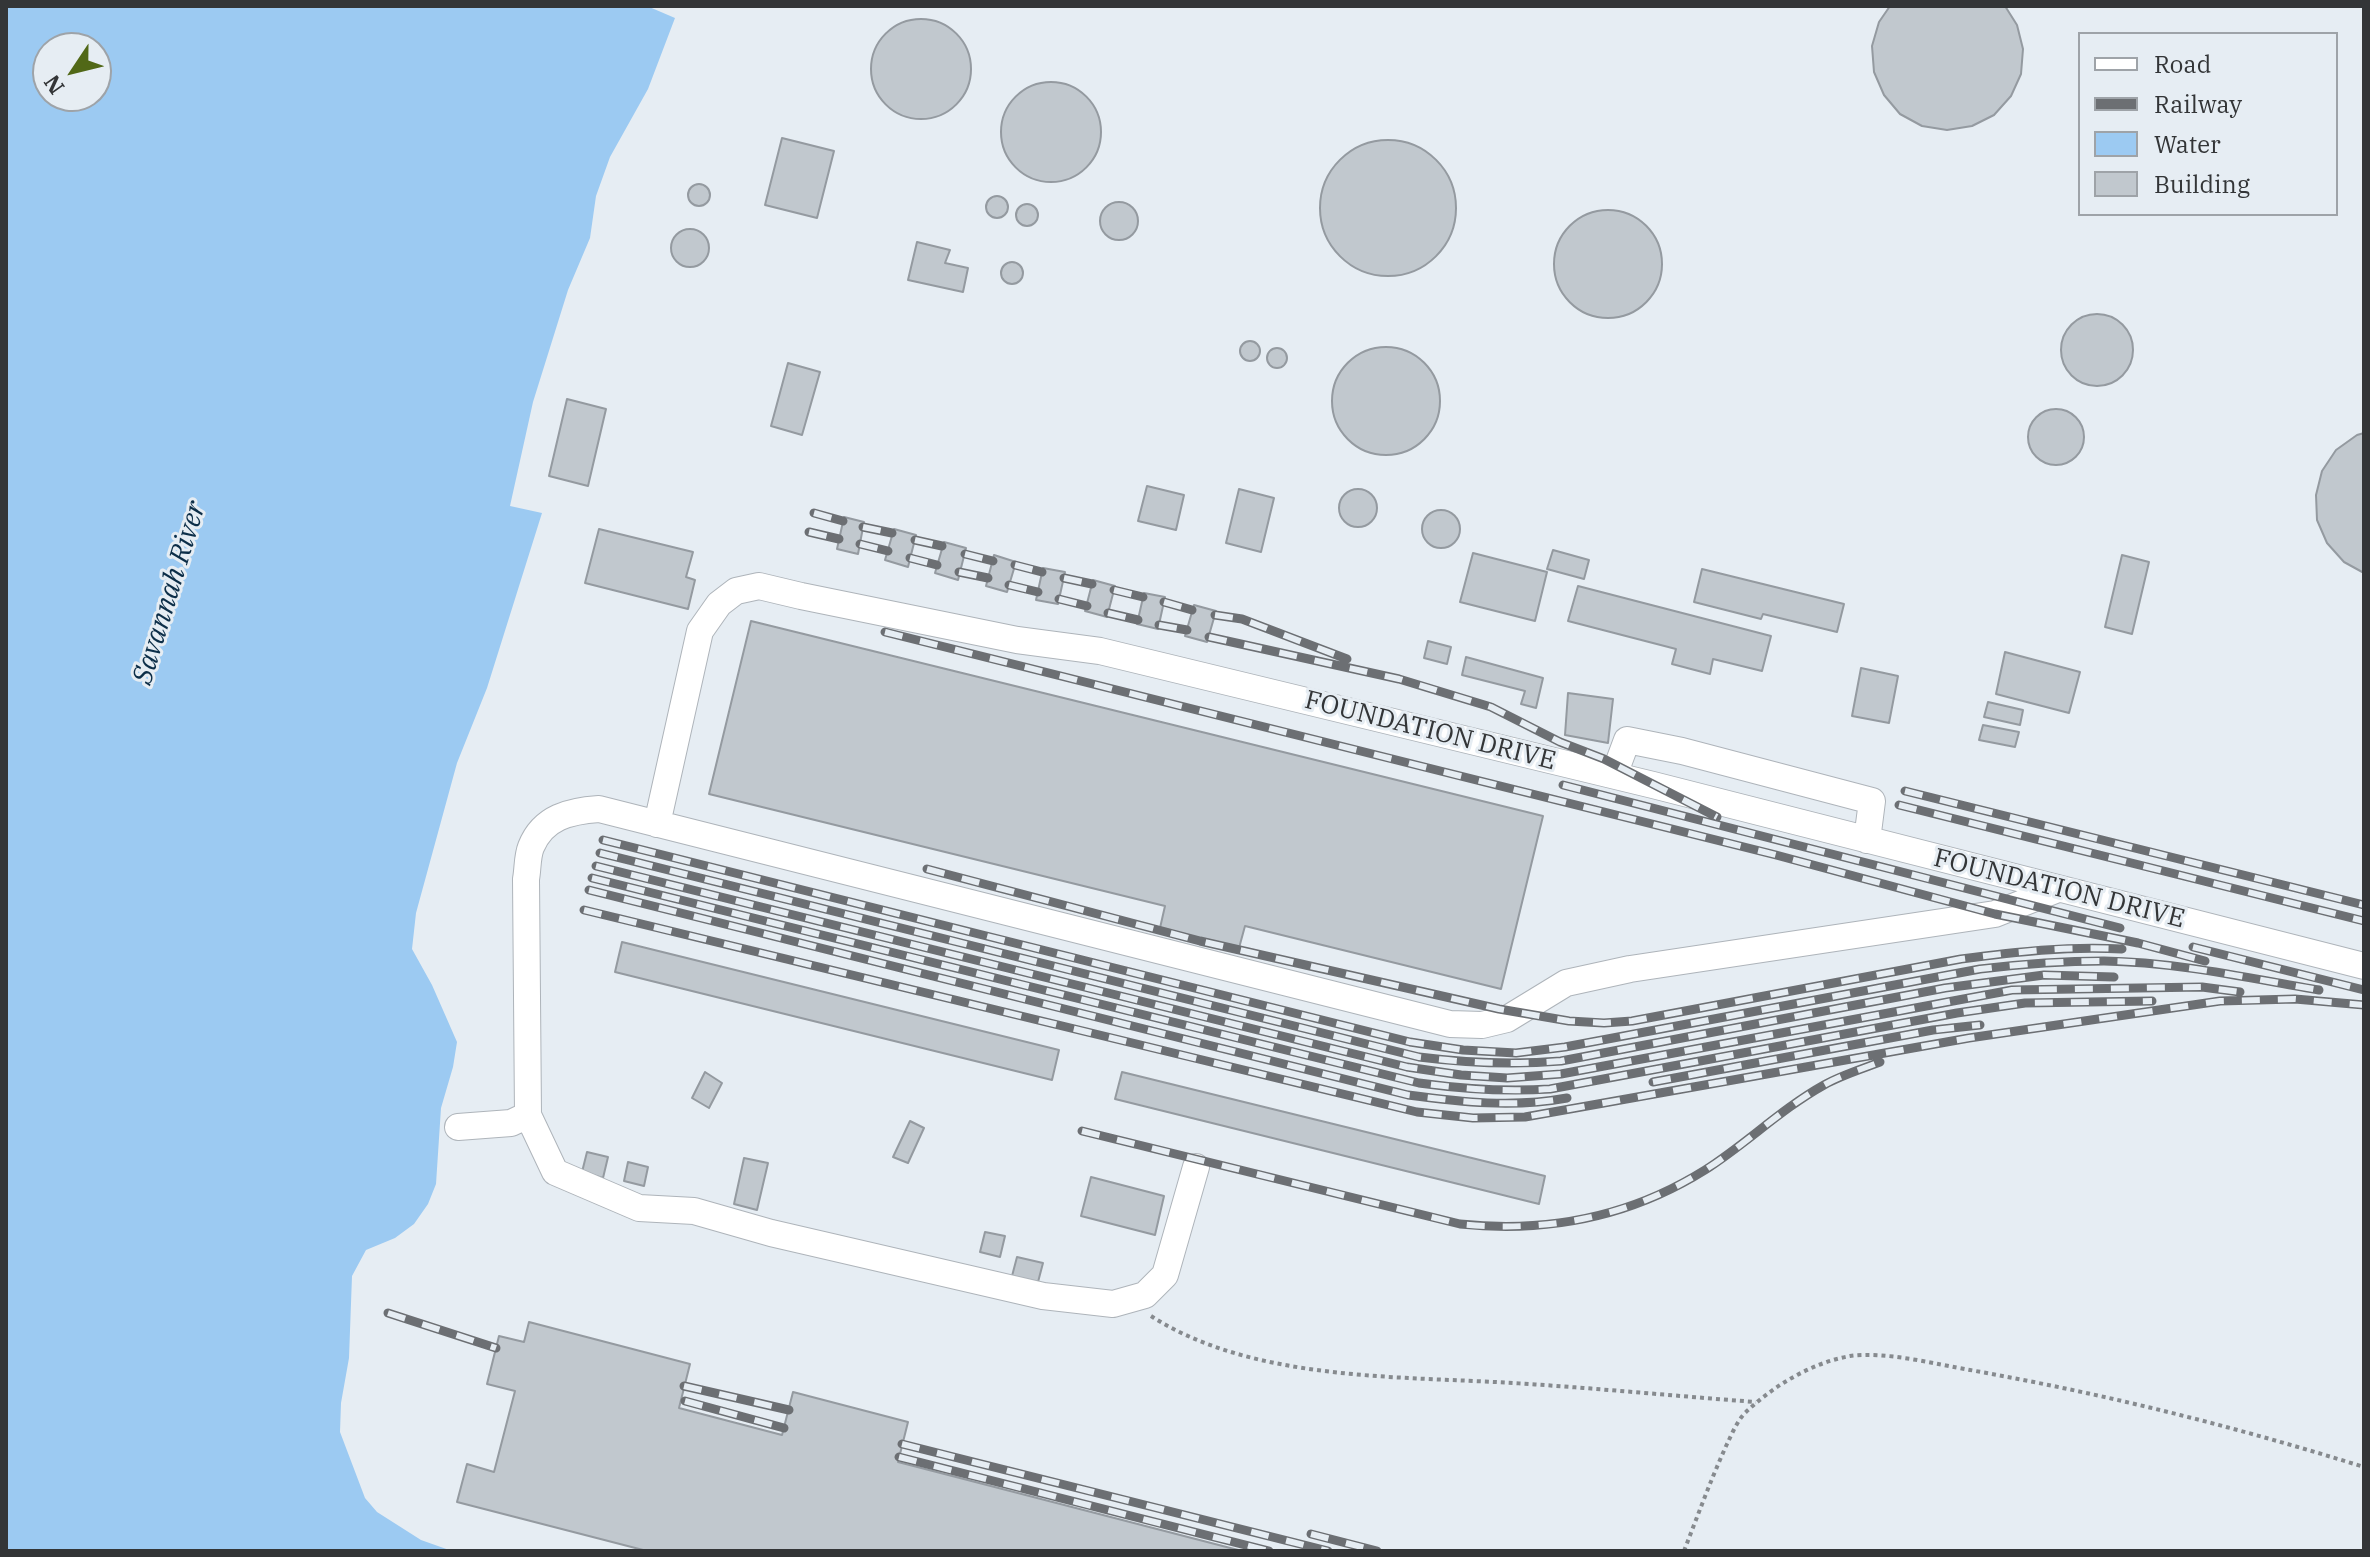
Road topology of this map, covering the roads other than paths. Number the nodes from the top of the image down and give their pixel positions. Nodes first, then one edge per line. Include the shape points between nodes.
1 (1614, 775) junction
2 (657, 824) junction
3 (1867, 840) junction
4 (2058, 889) junction
5 (2364, 966) edge
6 (528, 1115) junction
7 (458, 1127) dead end
8 (1196, 1167) dead end

1 - 2 street, FOUNDATION DRIVE via 1100,651 1017,640 759,586 736,591 700,631
1 - 3 street, FOUNDATION DRIVE
1 - 3 street via 1627,740 1682,751 1872,801
2 - 4 street via 1450,1024 1507,1019 1566,983 1995,914
2 - 6 street via 599,809 574,811 540,831 530,849
3 - 4 street, FOUNDATION DRIVE
4 - 5 street, FOUNDATION DRIVE
6 - 7 street via 511,1123
6 - 8 street via 555,1172 639,1208 694,1211 1043,1296 1113,1304 1145,1295 1165,1275

